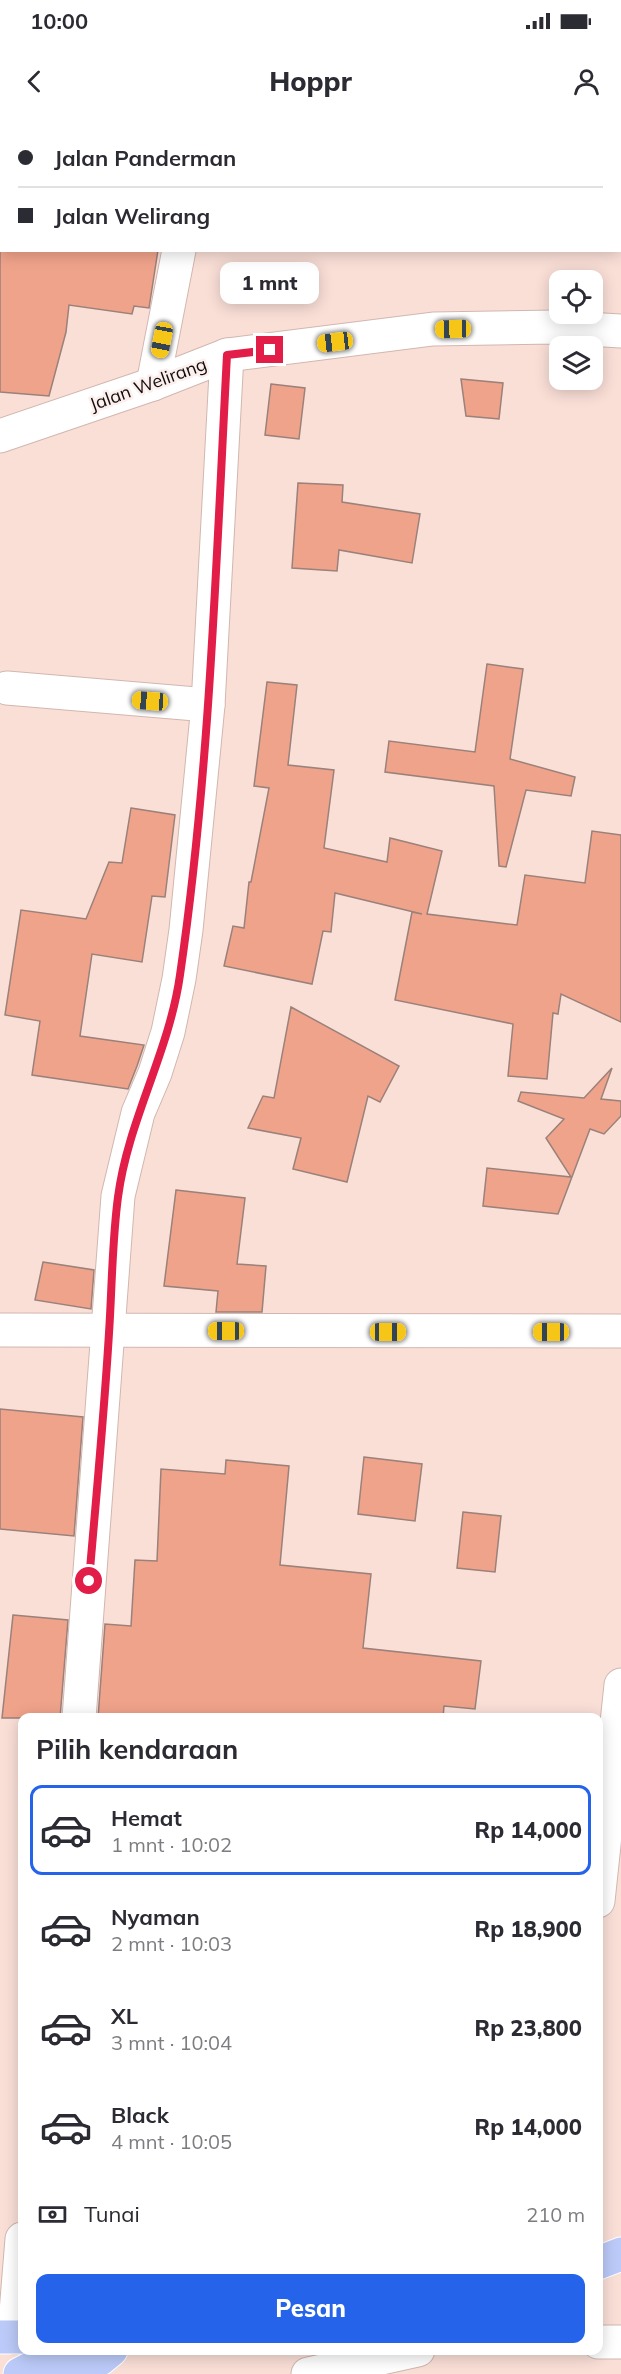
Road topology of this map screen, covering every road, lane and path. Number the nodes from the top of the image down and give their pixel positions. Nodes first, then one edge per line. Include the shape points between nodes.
1 (179, 252) edge
2 (621, 332) edge
3 (227, 355) junction
4 (153, 384) junction
5 (0, 436) edge
6 (7, 688) dead end
7 (208, 705) junction
8 (0, 1330) edge
9 (110, 1331) junction
10 (621, 1332) edge
11 (621, 1685) edge
12 (78, 1713) edge
13 (603, 1854) edge
14 (621, 2254) edge
15 (603, 2261) edge
16 (18, 2278) edge
17 (12, 2337) edge
18 (603, 2342) edge
19 (621, 2343) edge
20 (105, 2355) edge
21 (396, 2355) edge
22 (420, 2355) edge
23 (20, 2374) edge
24 (308, 2374) edge
25 (424, 2374) edge

1 - 4 street
2 - 3 street, Jalan Welirang via 555,327 433,329
3 - 4 street, Jalan Welirang
3 - 7 street
4 - 5 street, Jalan Welirang
6 - 7 street
7 - 9 street via 180,979 168,1032 138,1113 118,1196
8 - 9 street
9 - 10 street
9 - 12 street
11 - 13 street
14 - 15 main road
16 - 17 street
18 - 19 street
20 - 23 main road
21 - 24 street
22 - 25 street

